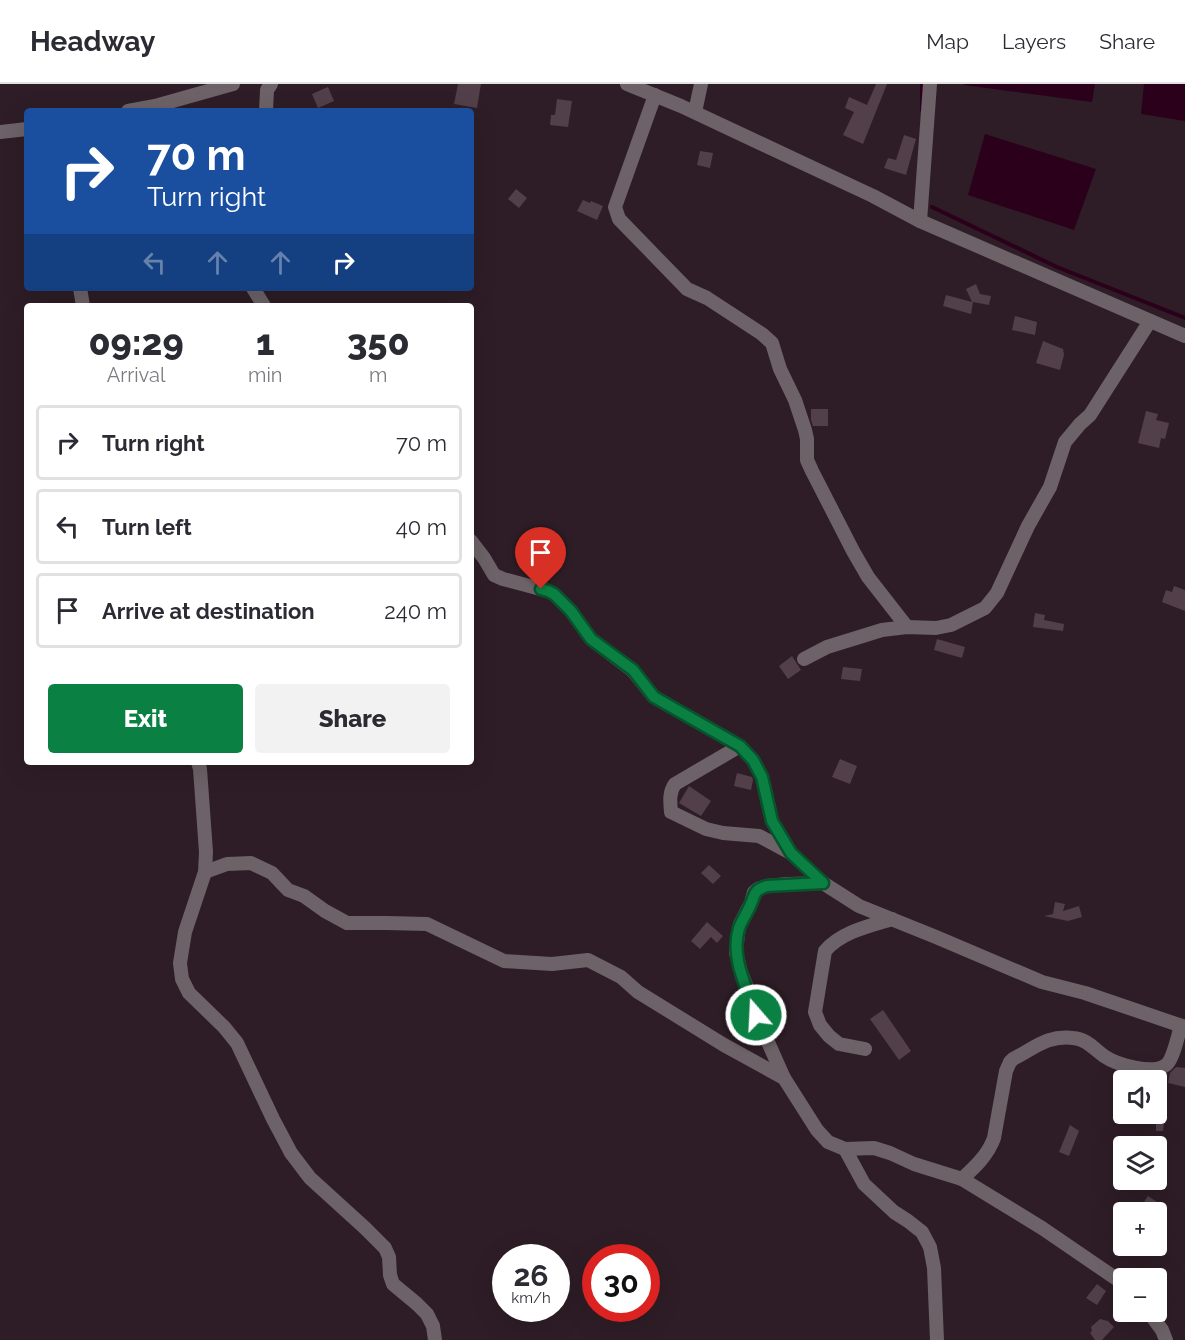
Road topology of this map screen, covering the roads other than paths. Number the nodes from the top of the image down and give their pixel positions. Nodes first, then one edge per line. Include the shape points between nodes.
1 (233, 84) edge
2 (271, 84) edge
3 (627, 84) edge
4 (701, 84) edge
5 (930, 84) edge
6 (655, 95) junction
7 (160, 108) edge
8 (267, 108) edge
9 (695, 112) junction
10 (24, 129) edge
11 (0, 132) edge
12 (920, 220) junction
13 (1150, 321) junction
14 (1185, 336) edge
15 (474, 545) edge
16 (907, 627) junction
17 (804, 659) dead end
18 (740, 746) junction
19 (199, 765) edge
20 (791, 853) junction
21 (205, 872) junction
22 (823, 883) junction
23 (892, 919) junction
24 (1183, 1027) edge
25 (865, 1049) dead end
26 (784, 1078) junction
27 (844, 1149) junction
28 (962, 1179) junction
29 (1113, 1276) edge
30 (1156, 1322) edge
31 (435, 1340) edge
32 (937, 1340) edge
33 (1166, 1340) edge

1 - 7 street
2 - 8 street
3 - 6 street
4 - 9 street
5 - 12 street
6 - 9 street
6 - 16 street via 615,207 619,219 687,289 707,298 772,343 805,430 807,460 812,471 868,577
9 - 12 street
10 - 11 street
12 - 13 street
13 - 14 street
13 - 16 street via 1090,415 1065,442 1050,487 997,593 985,608 951,625
15 - 18 street via 494,575 554,594 591,639 633,670 654,697
16 - 17 street via 854,637
18 - 20 street via 762,777 772,821
18 - 20 street via 675,784 671,790 671,812 706,829 759,836
19 - 21 street
20 - 22 street
21 - 26 street via 227,864 251,863 272,873 288,890 347,923 427,924 504,961 552,964 588,960 621,977 638,992 723,1045
21 - 31 street via 185,932 180,963 182,979 189,993 237,1043 291,1153 310,1178 385,1248 393,1284 427,1314
22 - 23 street via 859,906
22 - 26 street via 758,889 738,933 736,953 741,972
23 - 24 street via 1042,982
23 - 25 street via 851,932 825,951 815,1012 820,1026 839,1044
24 - 28 street via 1166,1066 1150,1071 1116,1063 1090,1043 1074,1038 1047,1040 1013,1059 1006,1071 991,1147
26 - 27 street via 817,1130 828,1142
27 - 28 street via 874,1148
27 - 32 street via 864,1184 922,1232 930,1247
28 - 29 street via 1042,1227
30 - 33 street

